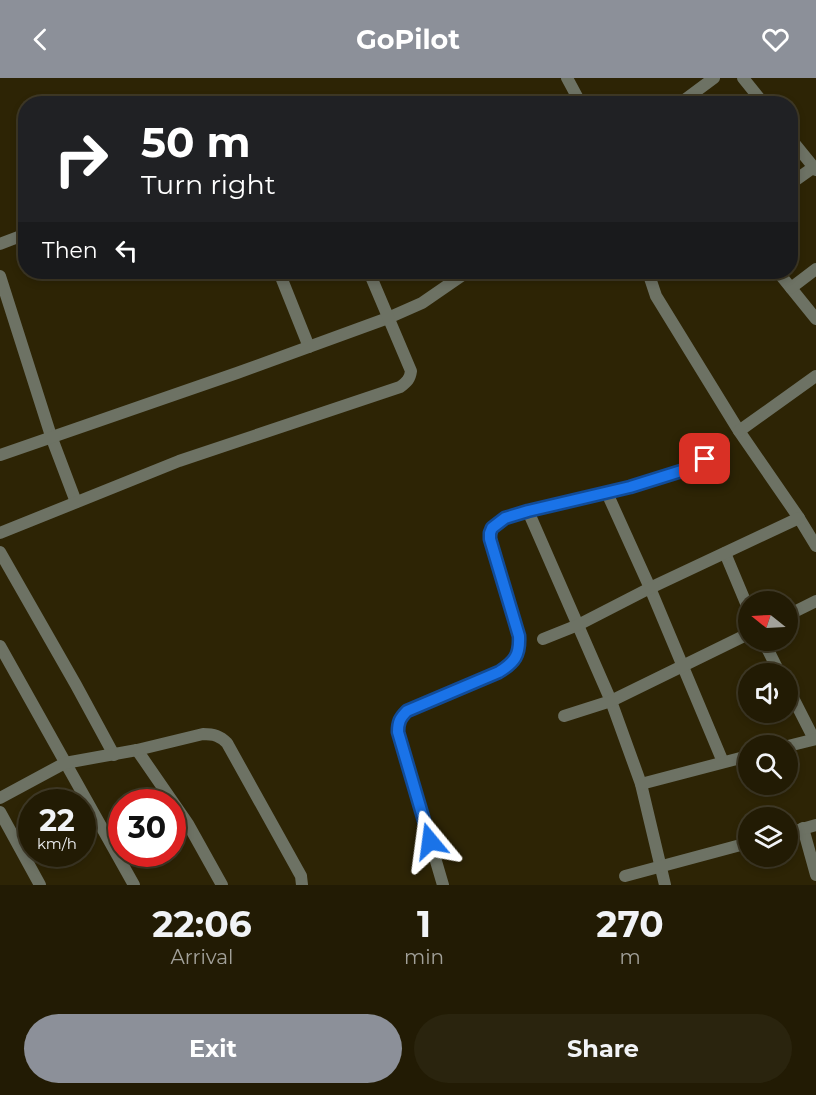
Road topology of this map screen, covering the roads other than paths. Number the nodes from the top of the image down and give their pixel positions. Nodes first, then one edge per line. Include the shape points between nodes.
1 (567, 78) edge
2 (714, 78) edge
3 (743, 78) edge
4 (577, 96) edge
5 (690, 96) edge
6 (758, 96) edge
7 (798, 148) edge
8 (815, 169) edge
9 (798, 179) edge
10 (18, 237) edge
11 (0, 244) edge
12 (816, 269) edge
13 (0, 276) edge
14 (282, 279) edge
15 (372, 279) edge
16 (455, 279) edge
17 (650, 279) edge
18 (784, 279) edge
19 (791, 288) junction
20 (388, 318) junction
21 (816, 319) edge
22 (309, 347) junction
23 (816, 376) edge
24 (739, 431) junction
25 (51, 436) junction
26 (716, 451) dead end
27 (0, 455) edge
28 (607, 493) junction
29 (76, 502) junction
30 (528, 511) junction
31 (795, 520) junction
32 (0, 533) edge
33 (816, 546) edge
34 (0, 552) edge
35 (725, 553) junction
36 (650, 588) junction
37 (741, 591) edge
38 (816, 601) edge
39 (798, 610) edge
40 (578, 625) junction
41 (543, 639) dead end
42 (738, 639) edge
43 (0, 646) edge
44 (682, 667) junction
45 (611, 701) junction
46 (798, 707) edge
47 (564, 716) dead end
48 (815, 739) edge
49 (798, 743) edge
50 (138, 750) junction
51 (114, 755) junction
52 (738, 758) edge
53 (723, 762) junction
54 (65, 763) junction
55 (641, 784) junction
56 (0, 798) edge
57 (0, 812) edge
58 (810, 827) edge
59 (738, 846) edge
60 (660, 867) junction
61 (816, 875) edge
62 (624, 876) dead end
63 (40, 885) edge
64 (134, 885) edge
65 (222, 885) edge
66 (302, 885) edge
67 (443, 885) edge
68 (665, 885) edge

1 - 4 street
2 - 5 street
3 - 6 street
7 - 8 street
8 - 9 street
10 - 11 street
12 - 19 street
13 - 25 street
14 - 22 street
15 - 20 street
16 - 20 street via 422,303
17 - 24 street via 656,296
18 - 19 street
19 - 21 street
20 - 22 street
20 - 29 street via 411,371 400,387 179,461
22 - 25 street
23 - 24 street
24 - 31 street
25 - 27 street
25 - 29 street
26 - 28 street via 694,467
28 - 30 street
28 - 36 street
29 - 32 street
30 - 40 street
30 - 67 street via 505,518 490,533 519,636 516,657 499,672 407,711 398,723
31 - 33 street
31 - 35 street
34 - 51 street
35 - 36 street
35 - 37 street
36 - 40 street
36 - 44 street
38 - 39 street
40 - 41 street
40 - 45 street
42 - 44 street
43 - 54 street
44 - 45 street
44 - 53 street
45 - 47 street
45 - 55 street
46 - 48 street
48 - 49 street
50 - 51 street
50 - 65 street via 188,824
50 - 66 street via 203,734 221,736 301,876
51 - 54 street
52 - 53 street
53 - 55 street
54 - 56 street
54 - 64 street
55 - 60 street
57 - 63 street
58 - 61 street
59 - 60 street
60 - 62 street
60 - 68 street

